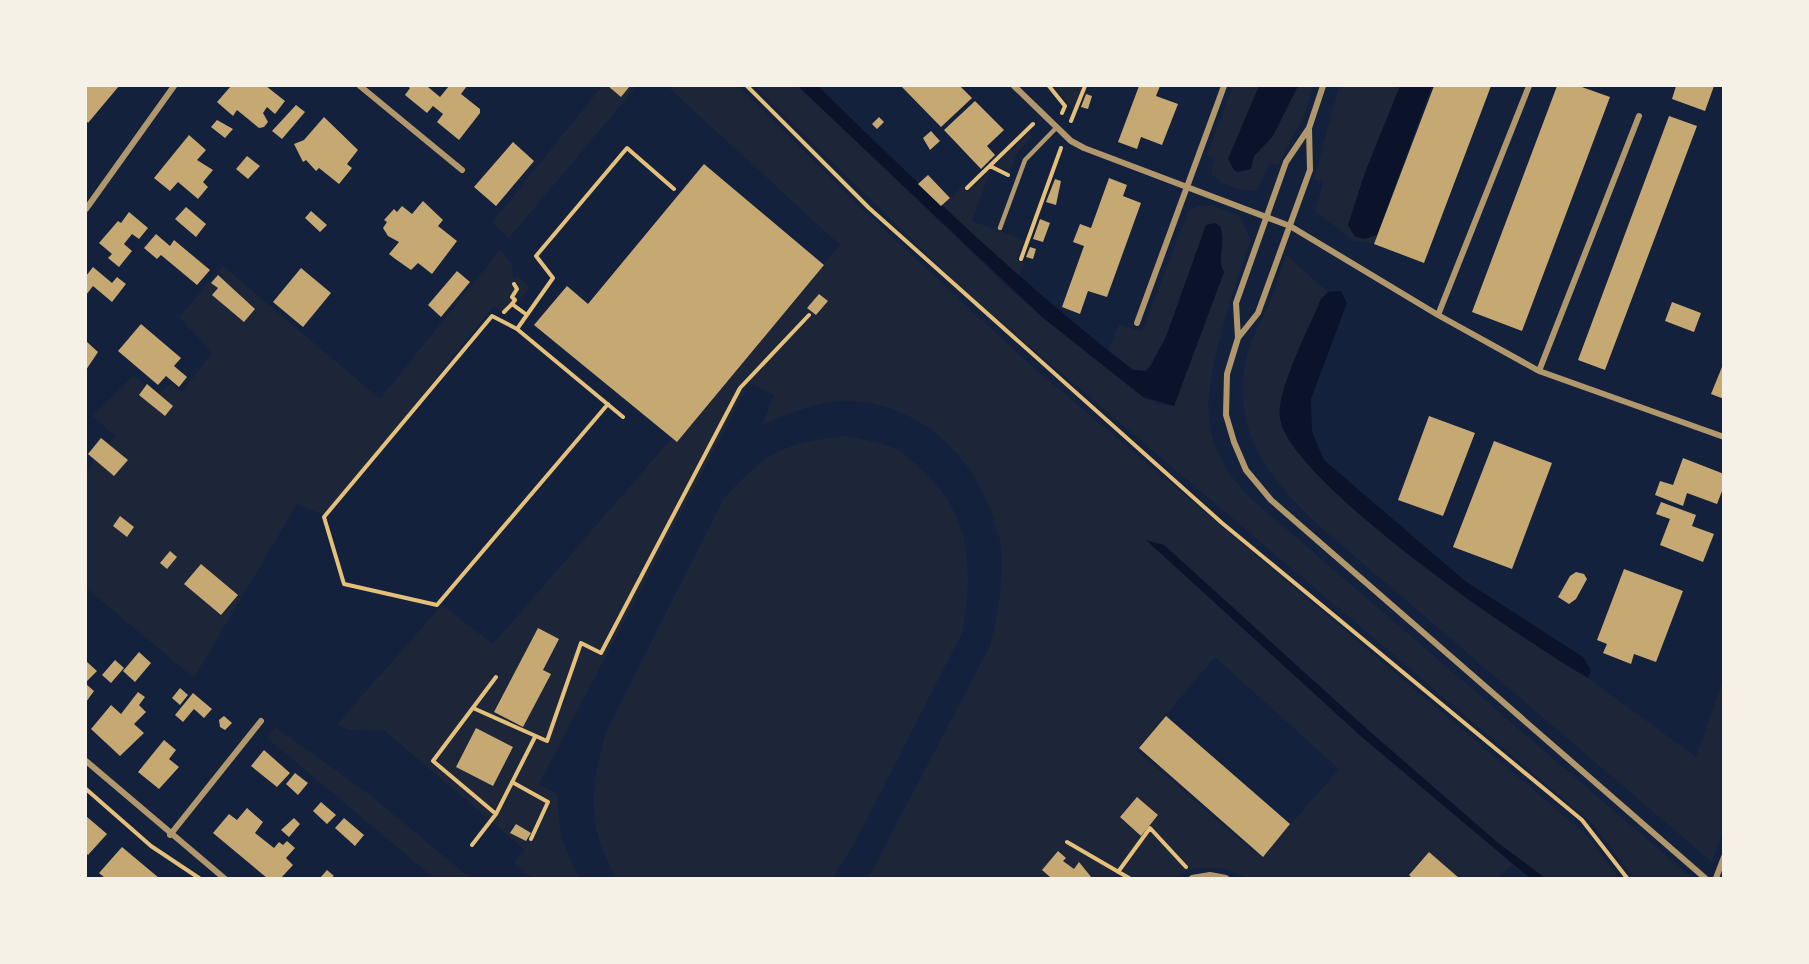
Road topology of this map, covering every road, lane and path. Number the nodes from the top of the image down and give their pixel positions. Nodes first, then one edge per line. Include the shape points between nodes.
1 (174, 86) edge
2 (360, 86) edge
3 (747, 86) edge
4 (1014, 86) edge
5 (1049, 86) edge
6 (1085, 86) edge
7 (1224, 86) edge
8 (1323, 86) edge
9 (1529, 86) edge
10 (1043, 115) junction
11 (1639, 116) dead end
12 (1056, 128) junction
13 (1309, 128) junction
14 (1065, 136) junction
15 (462, 170) dead end
16 (1186, 185) junction
17 (967, 188) dead end
18 (674, 189) dead end
19 (86, 209) edge
20 (1267, 216) junction
21 (1290, 226) junction
22 (1000, 228) dead end
23 (1021, 259) dead end
24 (514, 284) dead end
25 (512, 304) junction
26 (504, 312) dead end
27 (527, 315) junction
28 (809, 315) dead end
29 (1438, 315) junction
30 (1137, 323) dead end
31 (517, 329) junction
32 (1238, 338) junction
33 (1539, 371) junction
34 (608, 404) junction
35 (623, 417) dead end
36 (1724, 437) edge
37 (496, 677) dead end
38 (473, 708) junction
39 (261, 721) dead end
40 (535, 737) junction
41 (86, 761) edge
42 (512, 782) junction
43 (86, 789) edge
44 (496, 814) junction
45 (170, 835) junction
46 (531, 839) dead end
47 (1067, 842) dead end
48 (472, 845) dead end
49 (1724, 856) edge
50 (1118, 872) junction
51 (1193, 878) edge
52 (198, 879) edge
53 (224, 879) edge
54 (1129, 879) edge
55 (1226, 879) edge
56 (1627, 879) edge
57 (1705, 879) edge
58 (1716, 879) edge

1 - 19 street
2 - 15 street
3 - 56 path via 869,208 1222,523 1558,800 1600,840
4 - 10 street
5 - 12 path via 1065,106
6 - 14 path
7 - 16 street
8 - 13 street
9 - 29 street
10 - 12 street
10 - 17 path
11 - 33 street
12 - 14 street
12 - 22 lane via 1025,160
13 - 20 street via 1286,162
13 - 21 street via 1310,170
14 - 16 street via 1084,148
14 - 23 path
16 - 20 street
16 - 30 street
18 - 27 path via 627,148 536,256 553,278
20 - 21 street
20 - 32 street via 1236,303
21 - 29 street
21 - 32 street via 1258,313
24 - 25 path via 517,289
25 - 26 path
25 - 27 path
27 - 31 path
28 - 40 path via 740,388 601,653 581,643 547,741
29 - 33 street
31 - 34 path
31 - 34 path via 492,316 324,517 344,584 437,605
32 - 57 street via 1227,374 1227,415 1246,470 1271,500
33 - 36 street
34 - 35 path
37 - 38 path
38 - 40 path
38 - 44 path via 433,761
39 - 45 street
40 - 42 path
41 - 45 street
42 - 44 path
42 - 46 path via 548,802
43 - 52 path via 151,846
44 - 48 path
45 - 53 street
47 - 50 path
49 - 58 street
50 - 51 path via 1150,828
50 - 54 path
51 - 55 street via 1210,875

